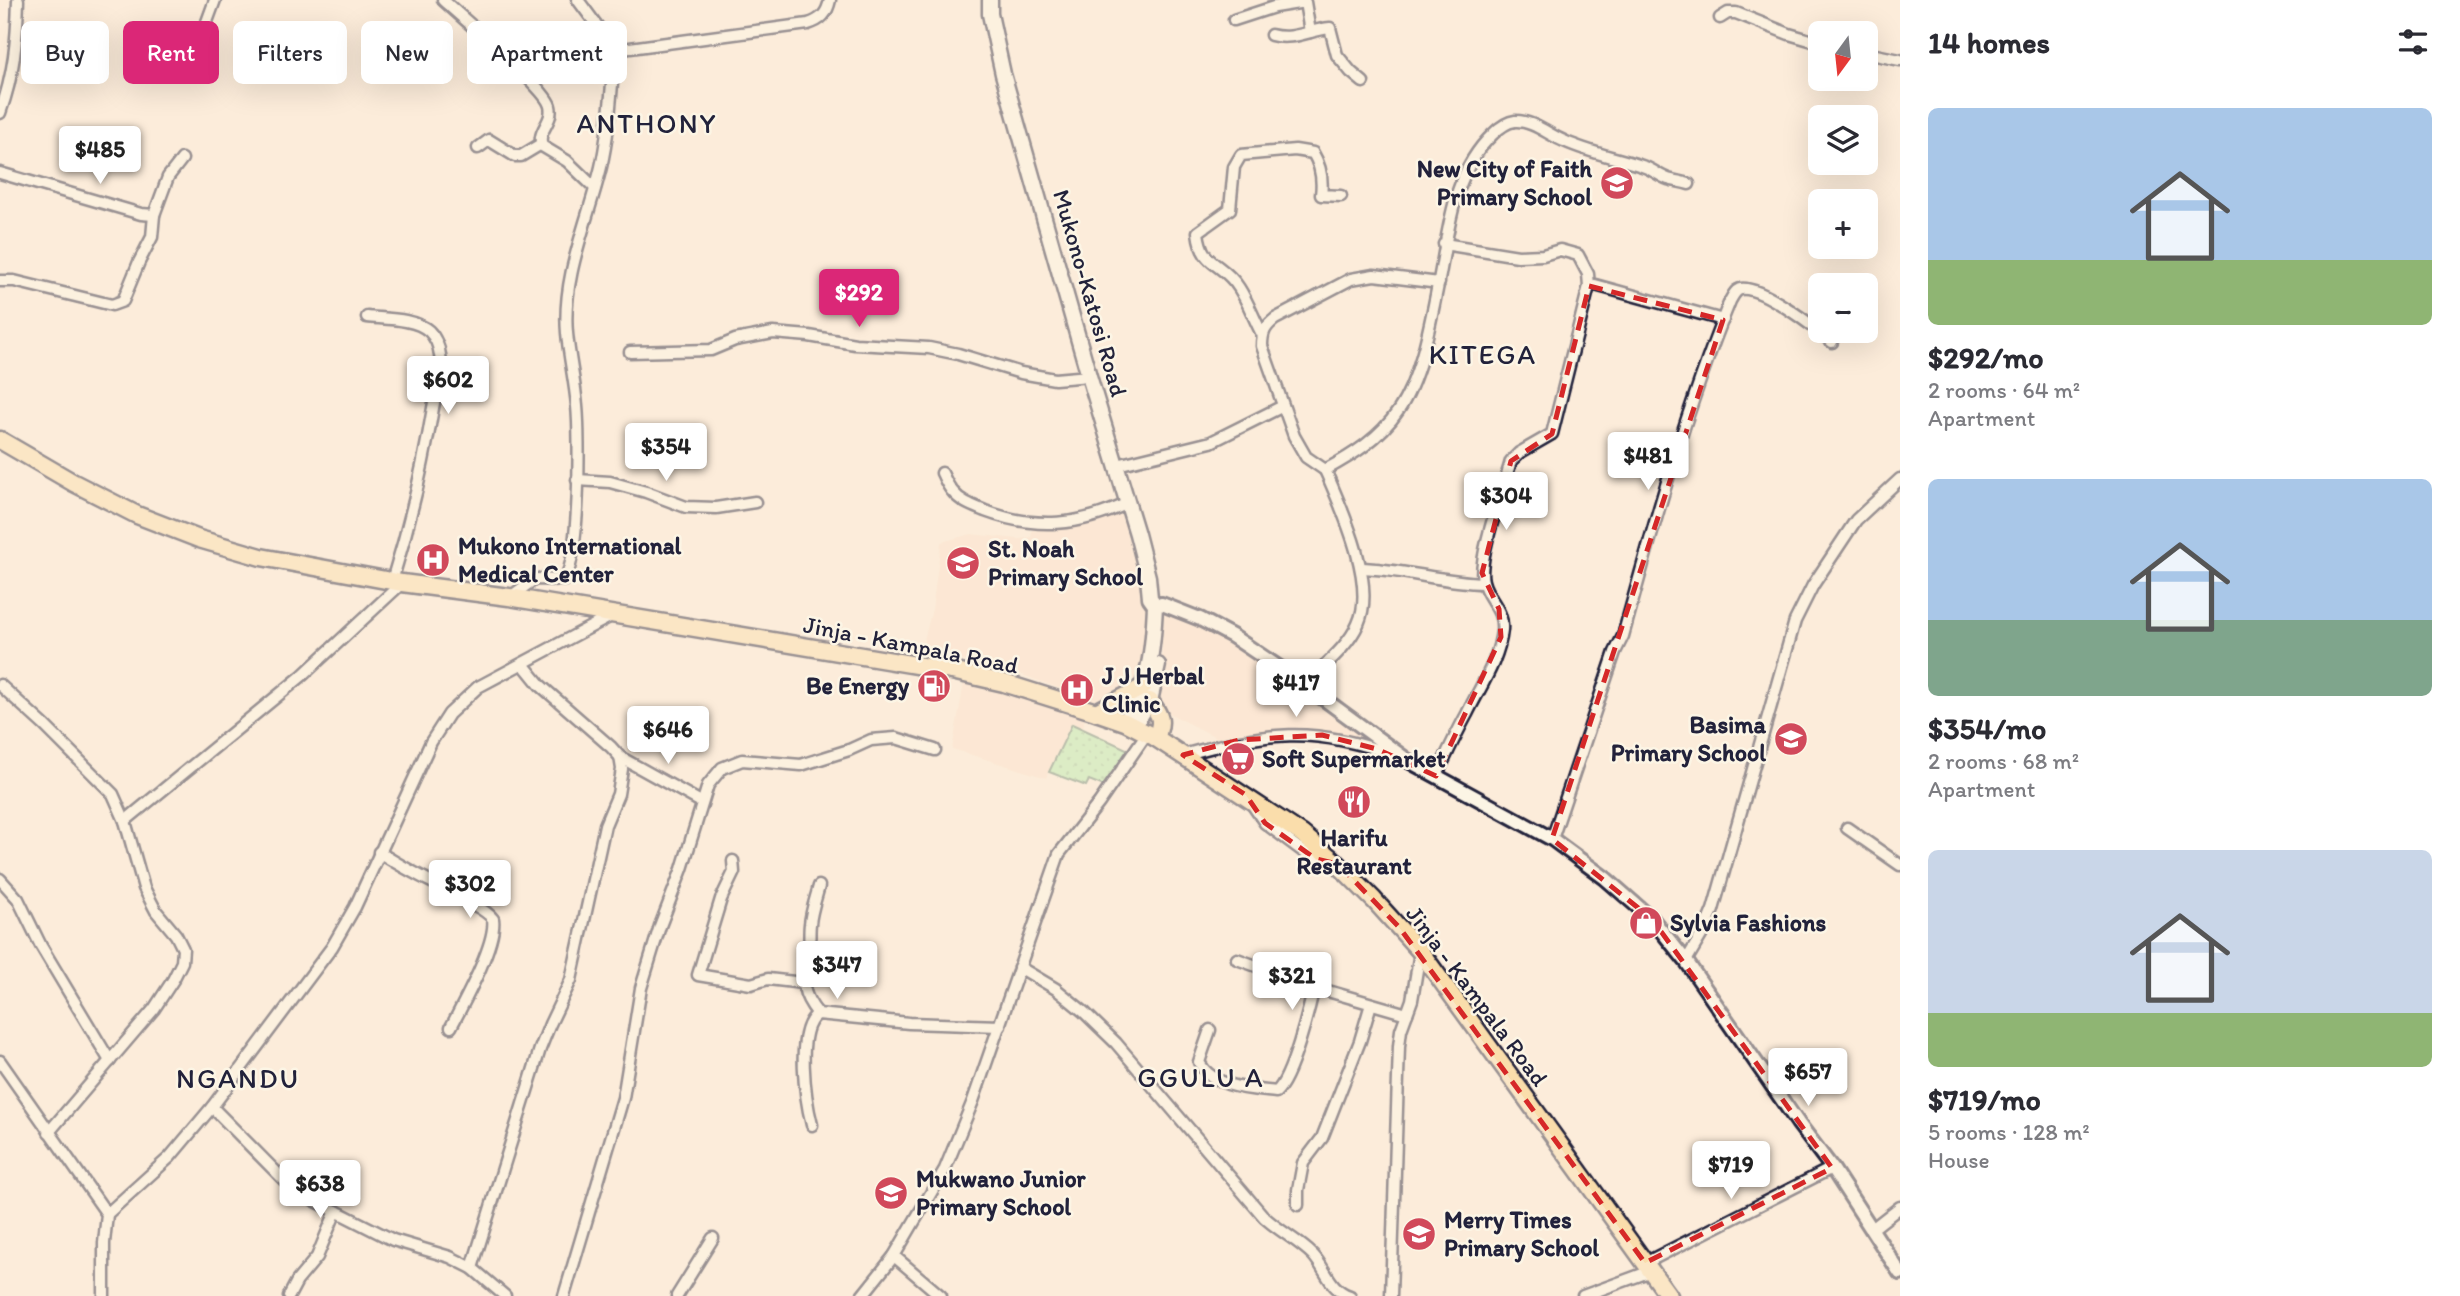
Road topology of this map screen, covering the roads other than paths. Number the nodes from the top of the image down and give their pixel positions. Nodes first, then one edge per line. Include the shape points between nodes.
1 (18, 0) edge
2 (215, 0) edge
3 (443, 0) edge
4 (578, 0) edge
5 (830, 0) edge
6 (990, 0) edge
7 (1720, 18) dead end
8 (1234, 20) dead end
9 (207, 21) edge
10 (594, 21) edge
11 (1310, 32) junction
12 (1271, 35) dead end
13 (1808, 40) edge
14 (627, 48) edge
15 (1878, 55) edge
16 (1900, 60) edge
17 (1363, 82) dead end
18 (611, 84) edge
19 (0, 113) edge
20 (541, 144) junction
21 (478, 148) dead end
22 (181, 159) dead end
23 (0, 173) edge
24 (1689, 184) dead end
25 (595, 188) junction
26 (1340, 196) dead end
27 (154, 215) junction
28 (1444, 244) junction
29 (0, 281) edge
30 (1439, 283) junction
31 (1589, 286) junction
32 (367, 317) dead end
33 (1723, 320) junction
34 (1808, 324) edge
35 (1262, 334) junction
36 (630, 352) dead end
37 (1089, 376) junction
38 (1283, 406) junction
39 (0, 440) edge
40 (1117, 465) junction
41 (1325, 470) junction
42 (942, 473) dead end
43 (1900, 479) edge
44 (577, 480) junction
45 (755, 502) dead end
46 (1128, 503) junction
47 (1361, 568) junction
48 (397, 582) junction
49 (1483, 583) junction
50 (509, 597) junction
51 (1156, 602) junction
52 (613, 615) junction
53 (523, 664) junction
54 (0, 685) edge
55 (1305, 685) junction
56 (1146, 694) junction
57 (1096, 712) junction
58 (1140, 730) junction
59 (934, 750) dead end
60 (1183, 755) junction
61 (620, 757) junction
62 (1407, 760) junction
63 (1436, 776) junction
64 (701, 802) junction
65 (125, 821) junction
66 (1847, 828) dead end
67 (1552, 839) junction
68 (379, 852) junction
69 (733, 861) dead end
70 (1900, 866) edge
71 (0, 879) edge
72 (819, 886) dead end
73 (1420, 951) junction
74 (1237, 959) dead end
75 (1686, 961) junction
76 (1019, 967) junction
77 (803, 983) junction
78 (1314, 987) junction
79 (1371, 1004) junction
80 (818, 1014) junction
81 (1407, 1014) junction
82 (1000, 1026) junction
83 (451, 1027) dead end
84 (1210, 1030) dead end
85 (0, 1061) edge
86 (110, 1061) junction
87 (212, 1107) junction
88 (812, 1125) dead end
89 (50, 1132) junction
90 (1832, 1168) junction
91 (1298, 1205) dead end
92 (1900, 1207) edge
93 (335, 1211) junction
94 (107, 1214) junction
95 (1872, 1229) junction
96 (713, 1238) dead end
97 (894, 1256) junction
98 (1648, 1267) junction
99 (472, 1268) junction
100 (1900, 1273) edge
101 (104, 1296) edge
102 (289, 1296) edge
103 (505, 1296) edge
104 (564, 1296) edge
105 (677, 1296) edge
106 (862, 1296) edge
107 (942, 1296) edge
108 (1350, 1296) edge
109 (1391, 1296) edge
110 (1583, 1296) edge
111 (1669, 1296) edge

1 - 19 street via 12,80
2 - 9 street
3 - 20 street via 549,102 550,117
4 - 10 street
5 - 14 street via 826,14 807,24
6 - 37 main road, Mukono-Katosi Road via 1003,74
7 - 13 street via 1736,13
8 - 11 street via 1305,2
11 - 12 street via 1298,37
11 - 17 street via 1330,28 1337,55
15 - 16 street
18 - 25 street
20 - 21 street via 521,156 489,140
20 - 25 street
22 - 27 street via 168,177
23 - 27 street
24 - 28 street via 1563,141 1533,125 1508,123 1471,159
25 - 44 street via 568,296 566,329 577,406
26 - 35 street via 1321,195 1319,163 1313,153 1241,155 1234,167 1230,209 1198,232 1199,247 1240,289
27 - 29 street via 152,237 120,303
28 - 30 street
28 - 31 street via 1518,256 1560,250 1578,255
30 - 35 street via 1374,275 1351,279 1275,319
30 - 41 street via 1413,381 1399,411 1363,447
31 - 33 street
31 - 49 street via 1552,434 1511,461 1482,565
32 - 48 street via 428,330 440,355
33 - 34 street via 1736,291 1743,289
33 - 67 street via 1656,514 1623,636
35 - 38 street
36 - 37 street via 711,350 773,333 929,348 1055,379
37 - 40 main road, Mukono-Katosi Road
38 - 40 street via 1211,442
38 - 41 street via 1306,457
39 - 48 highway, Jinja - Kampala Road via 137,515 199,539 261,557
40 - 46 main road, Mukono-Katosi Road
41 - 47 street
42 - 46 street via 965,503 1020,521 1081,520
43 - 75 street via 1856,520 1813,585 1791,630 1713,910
44 - 45 street via 610,482 686,506 716,508
44 - 50 street via 569,574 564,580 535,579
46 - 51 main road, Mukono-Katosi Road
47 - 49 street
47 - 55 street via 1362,615 1357,627
48 - 50 highway, Jinja - Kampala Road
48 - 65 street via 340,643
49 - 63 street via 1499,610 1501,637 1494,661
50 - 52 highway, Jinja - Kampala Road
51 - 55 street via 1232,636
51 - 56 main road, Mukono-Katosi Road via 1164,625 1162,645
52 - 53 street
52 - 57 highway, Jinja - Kampala Road via 952,671
53 - 61 street
53 - 68 street via 478,687 449,714
54 - 65 street via 102,781
55 - 62 street
56 - 57 highway
56 - 58 main road, Mukono-Katosi Road via 1139,698
56 - 58 highway via 1161,723
57 - 58 highway, Jinja - Kampala Road
58 - 60 highway, Jinja - Kampala Road
58 - 76 street via 1099,803 1059,854
59 - 64 street via 896,738 871,740 802,765 742,760 722,768
60 - 62 street via 1239,740 1304,735 1345,739
60 - 73 highway, Jinja - Kampala Road via 1302,834 1338,864
61 - 64 street
61 - 99 street via 618,794 606,825 571,980 540,1049
62 - 63 street
63 - 67 street
64 - 104 street via 642,988 623,1098
65 - 86 street via 144,888 183,950 182,962 154,1009
66 - 70 street
67 - 75 street via 1652,919
68 - 83 street via 493,919 492,936
68 - 87 street via 332,947
69 - 77 street via 734,872 698,975 751,984 768,979
71 - 86 street via 18,899
72 - 77 street
73 - 81 street
73 - 98 highway, Jinja - Kampala Road
74 - 78 street
75 - 90 street
76 - 82 street
76 - 108 street via 1056,989 1100,1027 1264,1217 1311,1252 1336,1289
77 - 80 street
78 - 79 street
78 - 84 street via 1292,1063 1276,1092 1234,1086 1202,1069 1199,1062
79 - 81 street
79 - 91 street via 1322,1138 1303,1163
80 - 82 street
80 - 88 street via 807,1029 803,1064 804,1096
81 - 109 street via 1399,1046
82 - 97 street via 945,1169
85 - 89 street
86 - 89 street
87 - 93 street via 284,1180
87 - 94 street via 170,1157
89 - 94 street
90 - 95 street
90 - 98 street
92 - 95 street
93 - 99 street via 393,1240
93 - 102 street via 317,1257
94 - 101 street
95 - 100 street
96 - 105 street
97 - 106 street
97 - 107 street
98 - 110 street
98 - 111 highway, Jinja - Kampala Road
99 - 103 street

